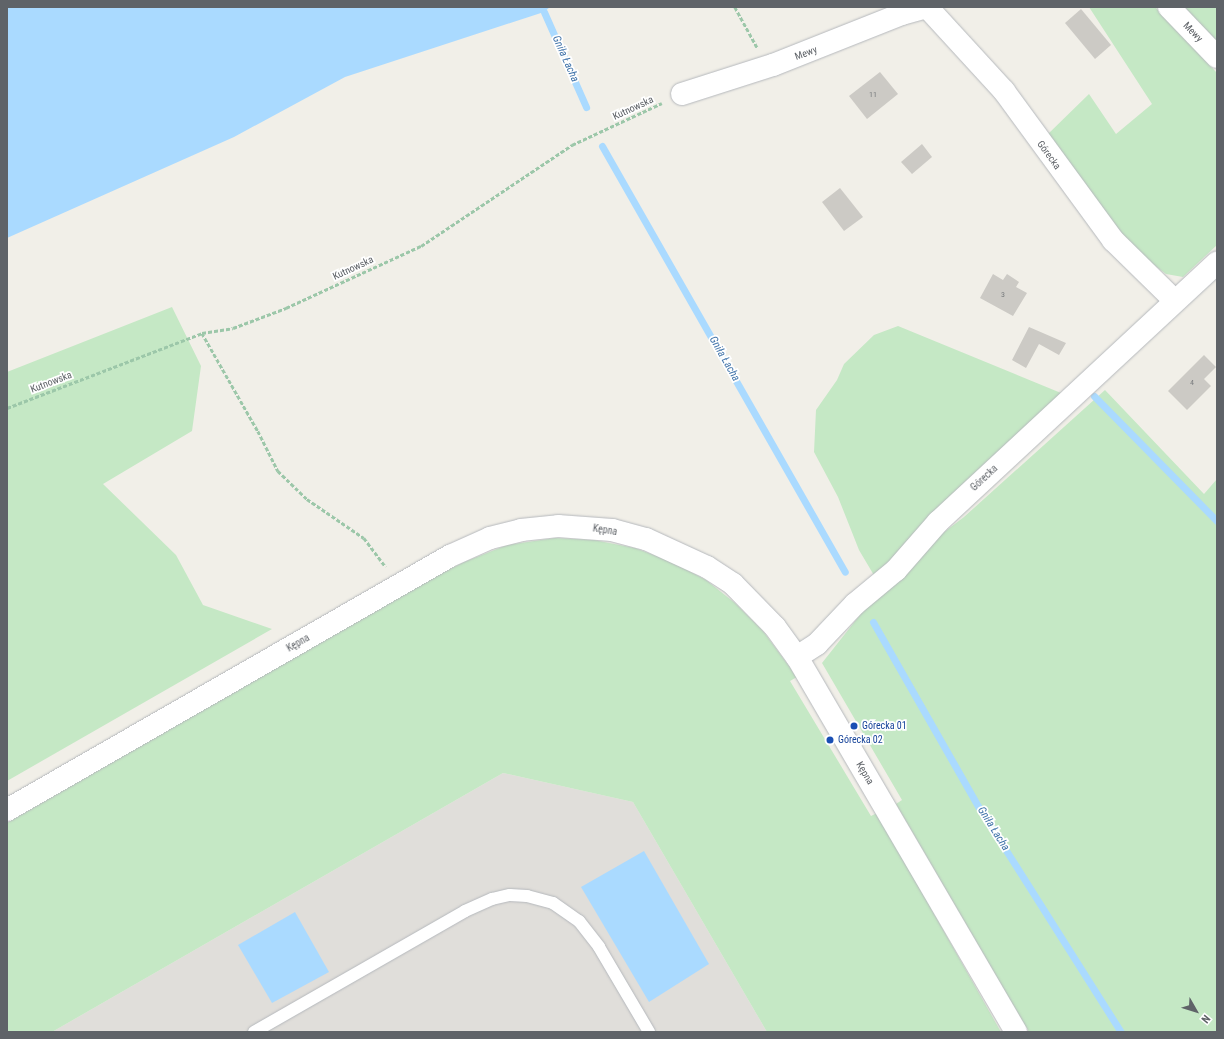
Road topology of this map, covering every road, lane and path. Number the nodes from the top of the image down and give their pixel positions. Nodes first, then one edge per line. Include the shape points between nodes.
1 (735, 7) edge
2 (927, 7) edge
3 (1169, 7) edge
4 (1217, 57) edge
5 (768, 66) junction
6 (682, 94) joint
7 (1217, 263) edge
8 (1174, 300) junction
9 (202, 332) junction
10 (7, 408) edge
11 (400, 584) junction
12 (797, 657) junction
13 (7, 810) edge
14 (254, 1032) edge
15 (649, 1032) edge
16 (1016, 1032) edge

1 - 5 path
2 - 5 street, Mewy via 902,14
2 - 8 street, Górecka via 1004,91 1113,240
3 - 4 street, Mewy
5 - 6 street, Mewy
6 - 9 path, Kutnowska via 572,145 421,246 286,308 233,328
7 - 8 street, Górecka
8 - 12 street, Górecka via 938,522 896,570 855,604 817,644
9 - 10 path, Kutnowska
9 - 11 path via 278,470 308,499 364,538
11 - 12 street, Kępna via 463,550 490,538 521,530 558,526 612,530 646,539 684,554 733,584 756,605
11 - 13 street, Kępna
12 - 16 street, Kępna
14 - 15 lane via 464,911 486,901 510,895 527,896 553,903 579,921 599,947

